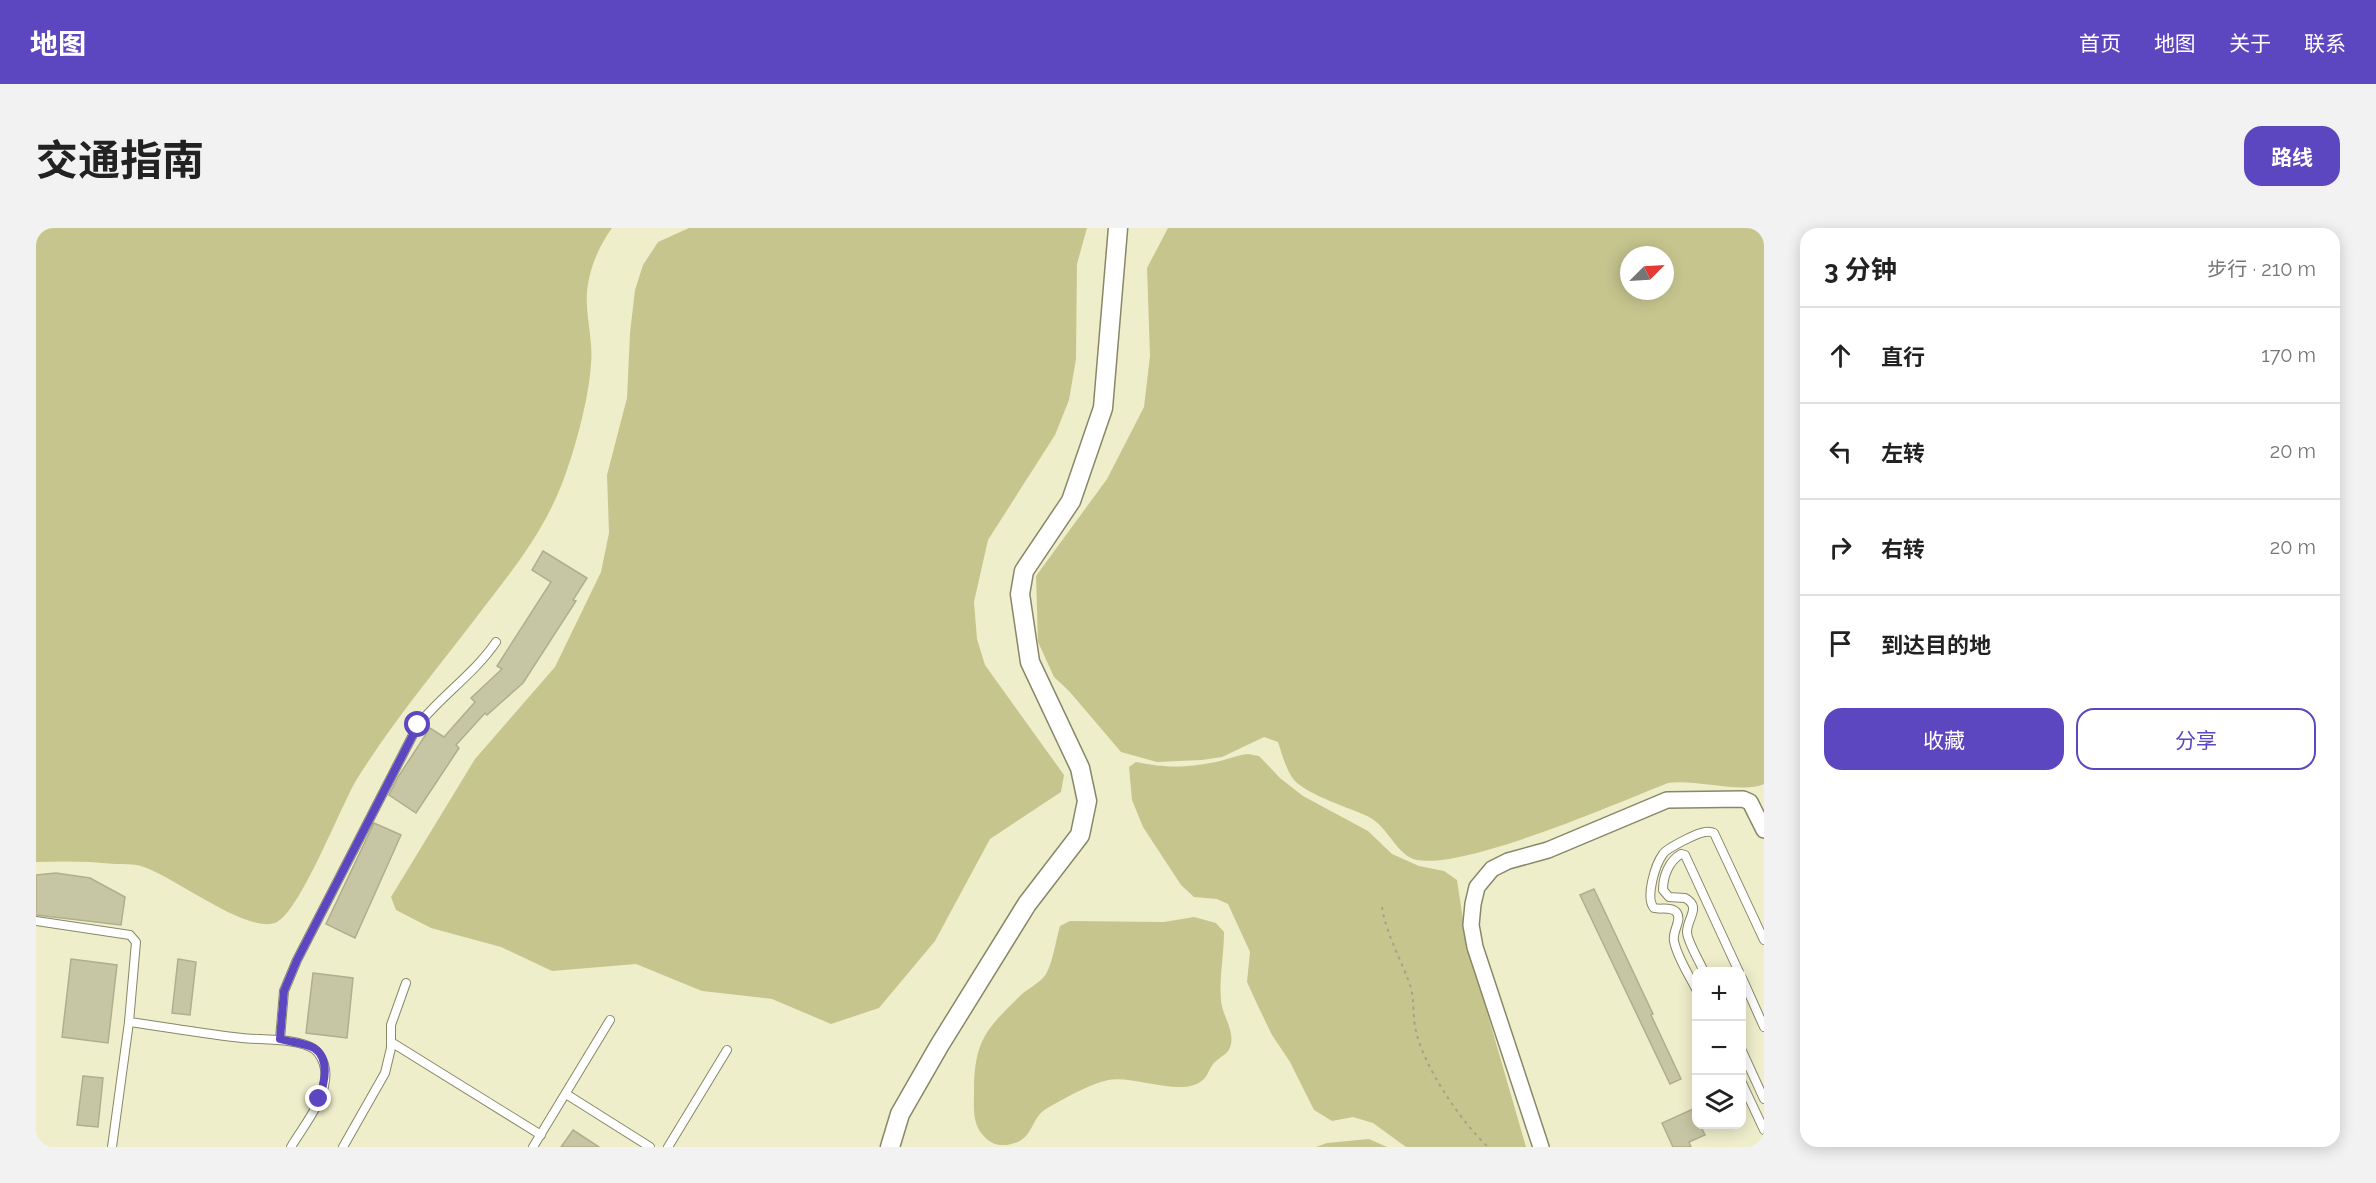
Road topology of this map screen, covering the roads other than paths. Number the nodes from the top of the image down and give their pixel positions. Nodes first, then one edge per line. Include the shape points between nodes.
1 (1118, 228) edge
2 (496, 642) dead end
3 (1764, 830) edge
4 (36, 921) edge
5 (1764, 940) edge
6 (1702, 967) edge
7 (1737, 967) edge
8 (1692, 980) edge
9 (406, 982) dead end
10 (1746, 987) edge
11 (610, 1020) dead end
12 (129, 1022) junction
13 (1764, 1027) edge
14 (280, 1039) junction
15 (392, 1042) junction
16 (727, 1050) dead end
17 (1746, 1060) edge
18 (1746, 1092) edge
19 (566, 1094) junction
20 (1764, 1099) edge
21 (1764, 1130) edge
22 (541, 1135) junction
23 (112, 1147) edge
24 (291, 1147) edge
25 (343, 1147) edge
26 (533, 1147) edge
27 (650, 1147) edge
28 (668, 1147) edge
29 (890, 1147) edge
30 (1541, 1147) edge

1 - 29 street via 1103,408 1071,501 1024,572 1020,594 1030,662 1080,768 1087,801 1080,835 1027,904 939,1046 900,1114
2 - 14 lane via 474,670 433,706 418,725 297,960 284,991
3 - 30 street via 1750,802 1667,800 1548,850 1508,861 1491,869 1477,887 1471,925 1475,947
4 - 12 lane via 130,935 136,942
5 - 8 lane via 1714,833 1703,832 1669,849 1663,854 1649,898 1654,908 1672,909 1677,914 1675,944
6 - 7 lane via 1687,936 1693,905 1685,898 1669,897 1663,890 1670,862 1681,854 1685,855
9 - 15 lane via 393,1014
10 - 13 lane
11 - 19 lane
12 - 14 lane via 244,1038
12 - 23 lane
14 - 24 lane via 314,1048 325,1067 319,1099
15 - 22 lane
15 - 25 lane via 385,1073
16 - 28 lane
17 - 20 lane
18 - 21 lane
19 - 22 lane
19 - 27 lane
22 - 26 lane

